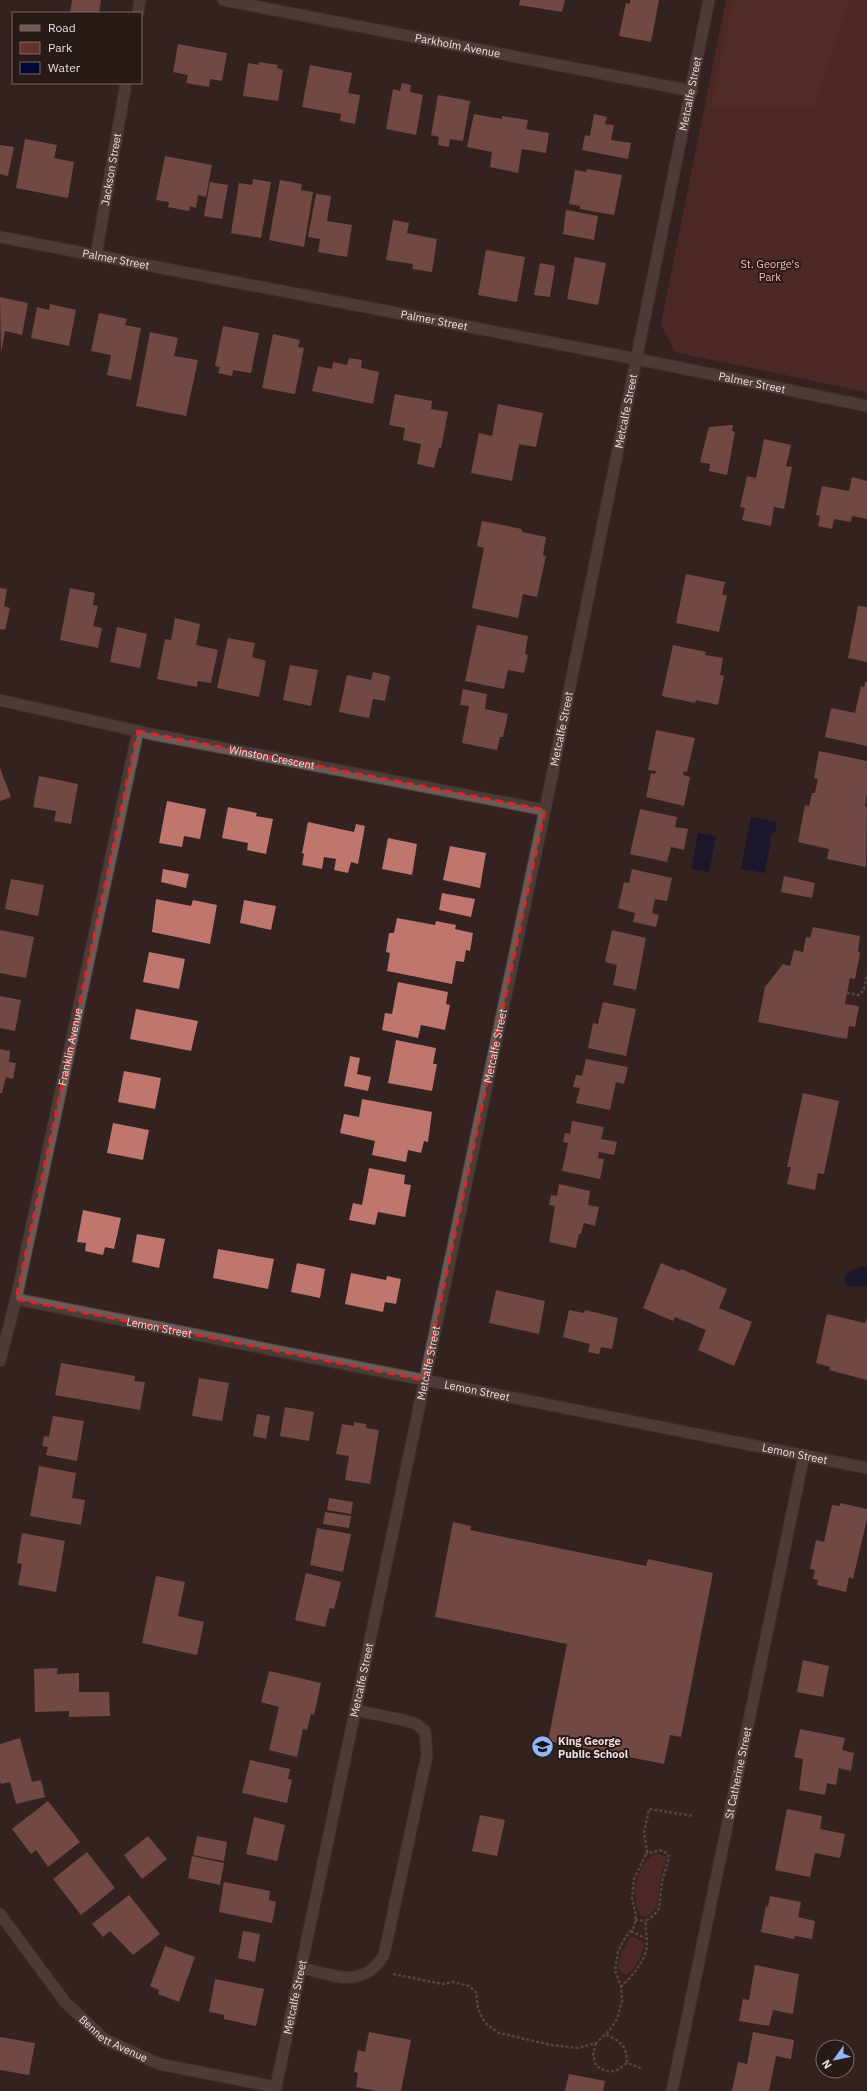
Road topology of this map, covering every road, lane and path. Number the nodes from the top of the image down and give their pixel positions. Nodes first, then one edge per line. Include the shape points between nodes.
1 (140, 0) edge
2 (223, 0) edge
3 (709, 0) edge
4 (138, 12) edge
5 (126, 84) edge
6 (692, 91) junction
7 (0, 237) edge
8 (96, 256) junction
9 (637, 359) junction
10 (867, 406) edge
11 (0, 700) edge
12 (138, 731) junction
13 (545, 810) junction
14 (867, 974) edge
15 (847, 993) dead end
16 (16, 1299) junction
17 (0, 1362) edge
18 (424, 1380) junction
19 (804, 1455) junction
20 (867, 1468) edge
21 (354, 1710) junction
22 (694, 1816) dead end
23 (646, 1854) junction
24 (0, 1914) edge
25 (635, 1920) junction
26 (646, 1921) junction
27 (631, 1931) junction
28 (646, 1938) junction
29 (301, 1968) junction
30 (373, 1970) junction
31 (621, 1987) junction
32 (606, 2035) junction
33 (596, 2043) junction
34 (627, 2063) junction
35 (643, 2069) dead end
36 (275, 2089) edge
37 (672, 2091) edge

1 - 4 street
2 - 6 street, Parkholm Avenue
3 - 6 street, Metcalfe Street
5 - 8 street, Jackson Street
6 - 9 street, Metcalfe Street
7 - 8 street, Palmer Street
8 - 9 street, Palmer Street
9 - 10 street, Palmer Street
9 - 13 street, Metcalfe Street
11 - 12 street, Winston Crescent
12 - 13 street, Winston Crescent
12 - 16 street, Franklin Avenue
13 - 18 street, Metcalfe Street
14 - 15 path via 864,990 859,995
16 - 17 street, Franklin Avenue
16 - 18 street, Lemon Street
18 - 19 street, Lemon Street
18 - 21 street, Metcalfe Street
19 - 20 street, Lemon Street
19 - 37 street, St Catherine Street
21 - 29 street, Metcalfe Street
21 - 30 street via 416,1724 425,1731 427,1741 384,1955
22 - 23 path via 649,1809 644,1832
23 - 25 path via 634,1879 632,1898
23 - 26 path via 660,1850 668,1854 669,1858 662,1881 659,1908
24 - 36 street, Bennett Avenue via 65,2002 104,2039 160,2064
25 - 26 path
25 - 27 path
26 - 28 path
27 - 28 path
27 - 31 path via 618,1952 615,1970
28 - 31 path via 647,1944 639,1967
29 - 30 street via 356,1978
29 - 36 street, Metcalfe Street
30 - 33 path via 443,1984 453,1982 469,1986 476,1992 478,2009 485,2024 499,2033 551,2045 578,2048
31 - 32 path via 622,2002
32 - 33 path
32 - 34 path via 620,2040 625,2047
33 - 34 path via 593,2055 596,2066 607,2072 616,2072
34 - 35 path

